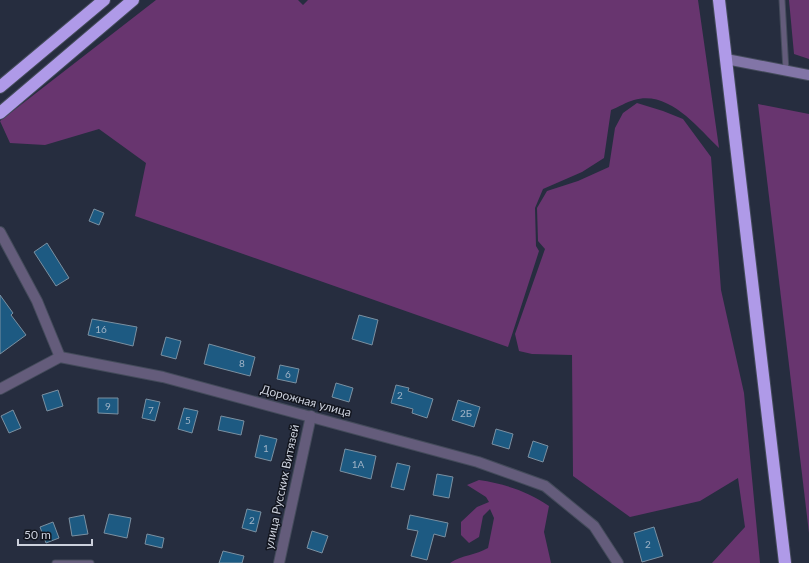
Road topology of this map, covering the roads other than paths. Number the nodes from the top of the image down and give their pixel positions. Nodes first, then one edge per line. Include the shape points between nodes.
1 (104, 0) edge
2 (134, 0) edge
3 (719, 0) edge
4 (782, 0) edge
5 (726, 59) junction
6 (786, 70) junction
7 (809, 75) edge
8 (0, 87) edge
9 (0, 113) edge
10 (0, 232) edge
11 (60, 357) junction
12 (0, 389) edge
13 (311, 416) junction
14 (55, 563) edge
15 (91, 563) edge
16 (279, 563) edge
17 (618, 563) edge
18 (785, 563) edge

1 - 8 highway
2 - 9 highway
3 - 5 highway
4 - 6 lane
5 - 6 street
5 - 18 highway
6 - 7 street
10 - 11 street via 36,301
11 - 12 street
11 - 13 street, Дорожная улица via 163,377
13 - 16 street, улица Русских Витязей
13 - 17 street, Дорожная улица via 478,462 545,486 594,526
14 - 15 lane

